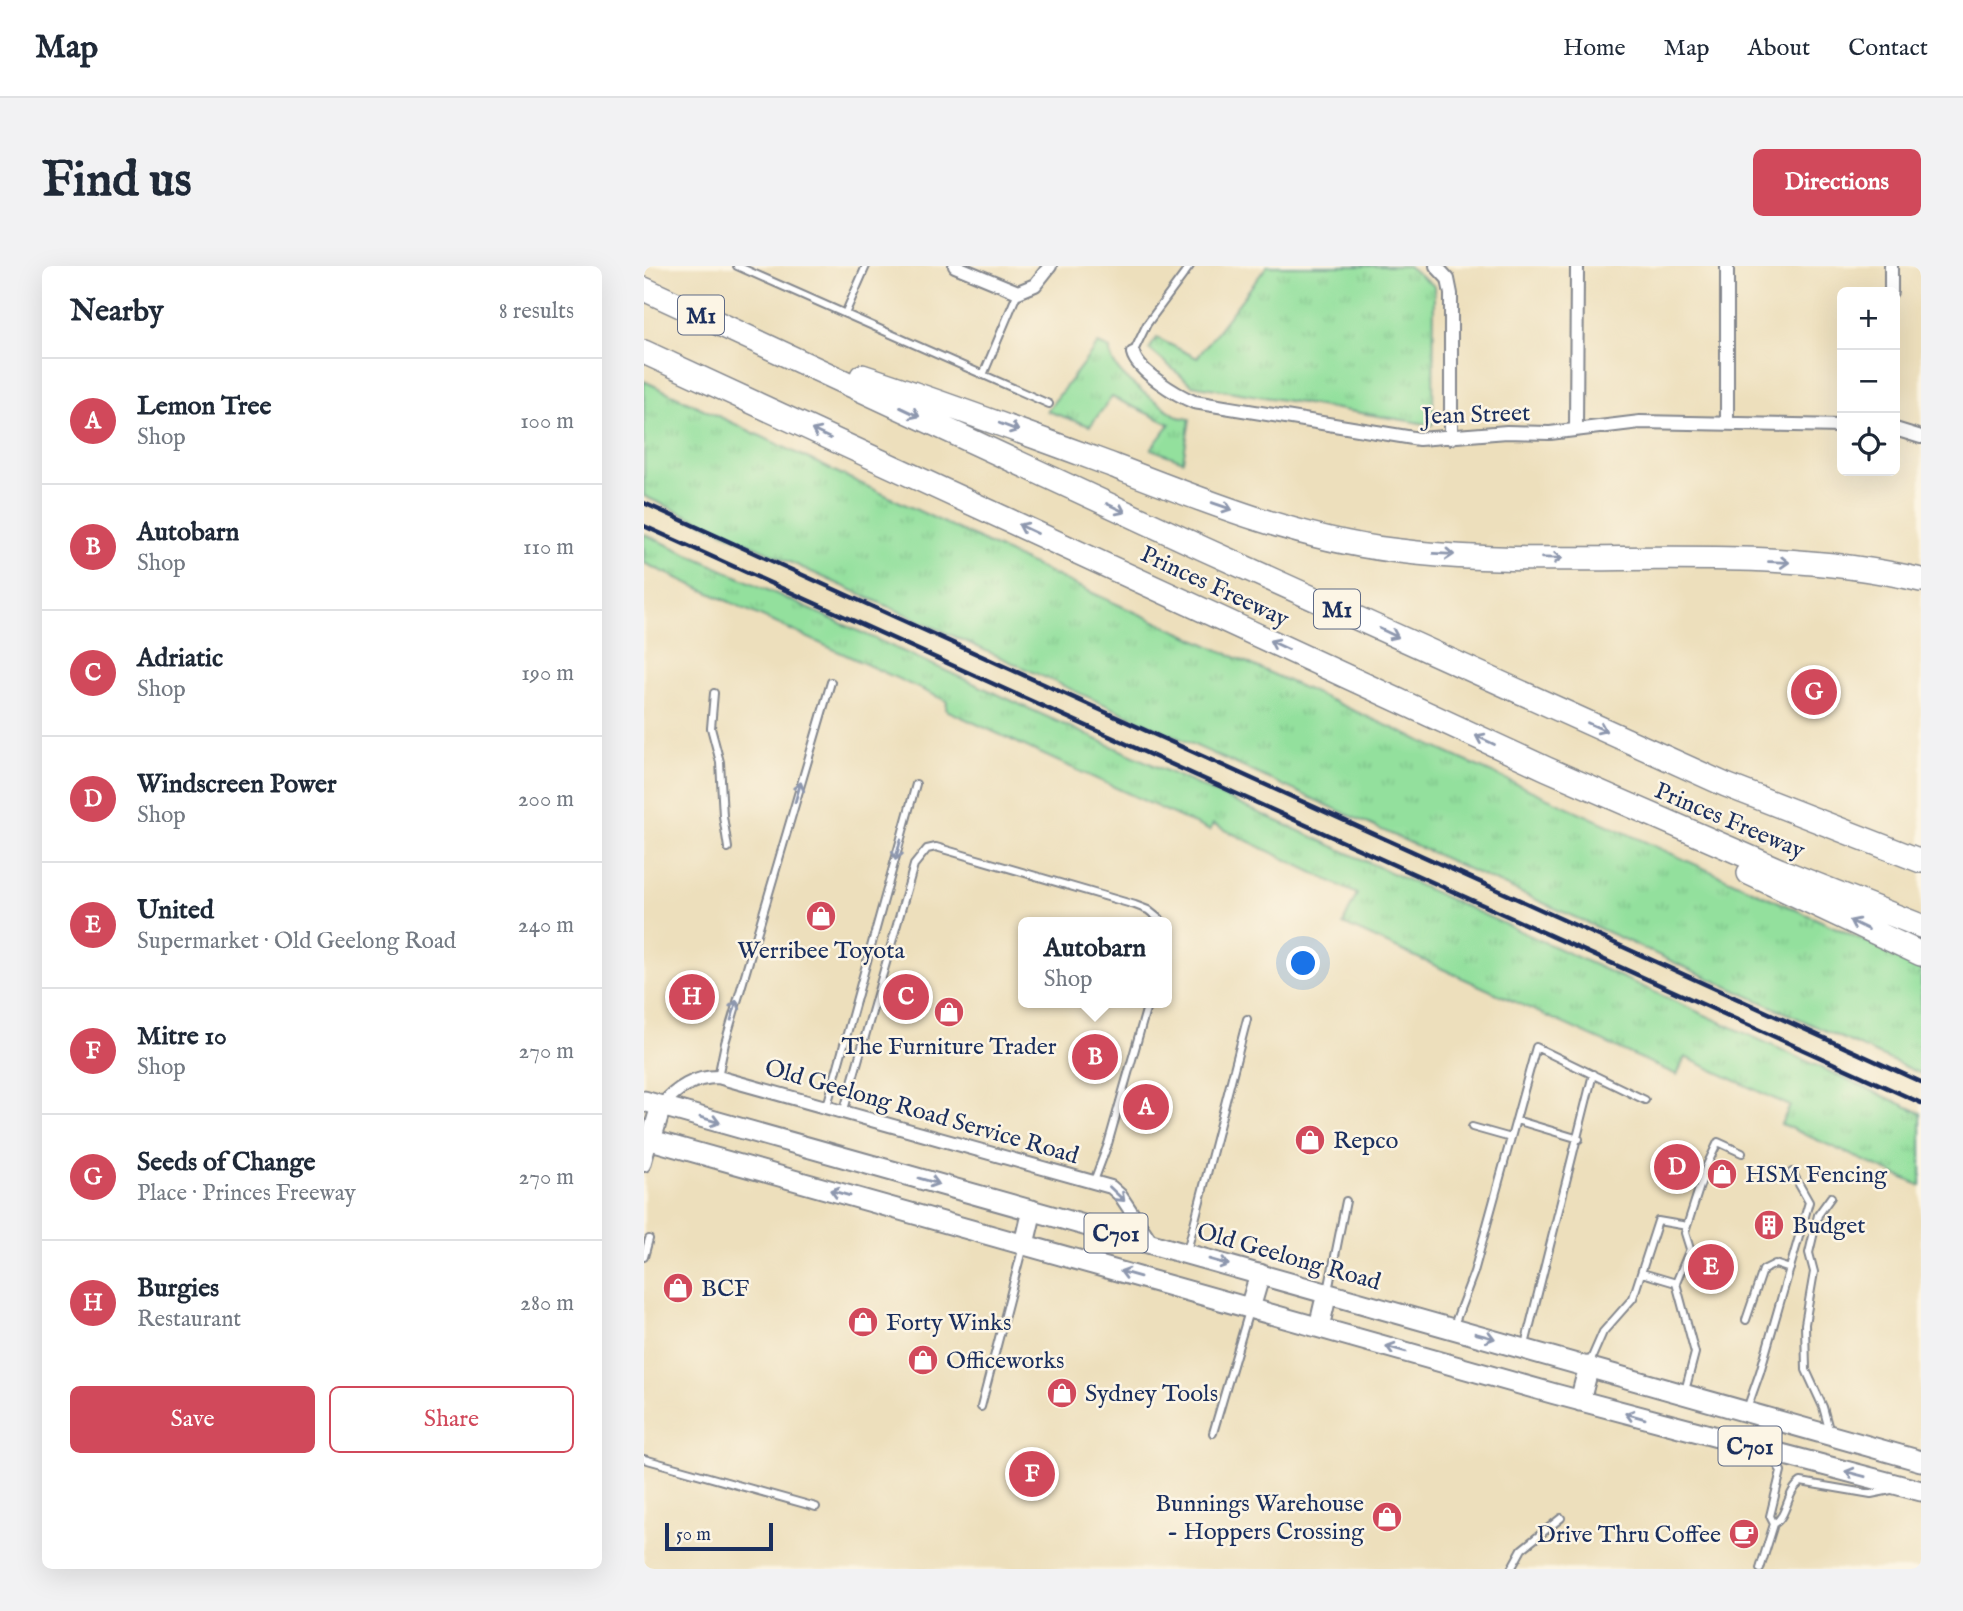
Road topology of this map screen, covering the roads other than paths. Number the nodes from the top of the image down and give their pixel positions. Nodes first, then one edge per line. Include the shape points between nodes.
1 (737, 266) edge
2 (866, 266) edge
3 (956, 266) edge
4 (1050, 266) edge
5 (1190, 266) edge
6 (1436, 266) edge
7 (1577, 266) edge
8 (1727, 266) edge
9 (1891, 266) edge
10 (1891, 287) edge
11 (644, 289) edge
12 (1018, 292) junction
13 (845, 314) junction
14 (759, 342) junction
15 (644, 352) edge
16 (1133, 353) joint
17 (983, 375) junction
18 (1049, 404) dead end
19 (1727, 423) junction
20 (1837, 426) edge
21 (1576, 430) junction
22 (1900, 431) edge
23 (1921, 437) edge
24 (1451, 438) junction
25 (1921, 580) edge
26 (831, 682) dead end
27 (714, 693) dead end
28 (1547, 769) junction
29 (916, 785) dead end
30 (729, 848) dead end
31 (1921, 861) edge
32 (1157, 917) edge
33 (1921, 926) edge
34 (1921, 954) edge
35 (1147, 1008) edge
36 (1247, 1019) dead end
37 (1593, 1074) junction
38 (718, 1077) junction
39 (1645, 1100) dead end
40 (652, 1103) edge
41 (827, 1106) junction
42 (844, 1110) junction
43 (1516, 1120) junction
44 (1472, 1127) dead end
45 (1511, 1138) junction
46 (647, 1139) edge
47 (1579, 1139) junction
48 (1742, 1153) dead end
49 (644, 1165) edge
50 (1792, 1172) dead end
51 (1094, 1181) junction
52 (1831, 1197) dead end
53 (1346, 1200) dead end
54 (1032, 1210) junction
55 (1687, 1226) junction
56 (649, 1239) dead end
57 (1024, 1244) junction
58 (1153, 1244) junction
59 (1187, 1253) junction
60 (644, 1257) edge
61 (1790, 1269) junction
62 (1642, 1273) junction
63 (1260, 1274) junction
64 (1676, 1283) junction
65 (1327, 1293) junction
66 (1250, 1308) junction
67 (1746, 1320) dead end
68 (1319, 1327) junction
69 (1453, 1327) junction
70 (1524, 1347) junction
71 (1589, 1366) junction
72 (1684, 1393) junction
73 (1580, 1401) junction
74 (981, 1407) dead end
75 (1746, 1410) junction
76 (1213, 1433) dead end
77 (1830, 1435) junction
78 (1766, 1450) junction
79 (1917, 1457) edge
80 (644, 1460) edge
81 (1913, 1489) edge
82 (816, 1507) dead end
83 (1561, 1518) dead end
84 (1773, 1524) junction
85 (1511, 1569) edge
86 (1760, 1569) edge

1 - 13 lane
2 - 13 lane
3 - 12 street
4 - 12 street via 1035,285
5 - 16 lane via 1147,324
6 - 24 street via 1448,279 1451,294
7 - 21 street
8 - 19 street
9 - 10 street
11 - 14 highway, Princes Freeway / M1
12 - 17 lane
13 - 17 lane
14 -> 25 highway via 1328,540 1393,551 1484,556 1794,563
14 -> 31 highway, Princes Freeway / M1 via 1713,780
28 -> 15 highway, Princes Freeway / M1
16 - 24 street, Jean Street via 1138,364 1194,402 1419,439
17 - 18 lane
19 - 20 street, Jean Street
19 - 21 street, Jean Street via 1640,422
21 - 24 street, Jean Street
22 - 23 street
38 -> 26 lane via 724,1043
27 - 30 lane via 711,728 720,762
28 - 33 highway, Princes Freeway / M1
34 -> 28 highway
29 -> 41 lane
32 - 42 lane via 1135,905 936,847 927,849 914,865
35 - 51 lane
36 - 59 lane
37 - 39 lane
37 - 43 lane via 1536,1047
37 - 47 lane
38 - 40 street, Old Geelong Road Service Road via 684,1085
38 - 41 street, Old Geelong Road Service Road
40 - 46 main road
40 -> 54 main road, Old Geelong Road / C701
41 - 42 street, Old Geelong Road Service Road
42 - 51 street, Old Geelong Road Service Road
43 - 45 lane
43 - 47 lane
44 - 45 lane
45 - 69 lane via 1474,1272
46 - 49 street
57 -> 46 main road, C701
47 - 70 lane
48 - 55 lane via 1718,1142
50 - 61 lane via 1809,1202
51 -> 58 street, Old Geelong Road Service Road via 1120,1195
52 - 77 lane via 1818,1215 1809,1253 1814,1272 1805,1324 1806,1370
53 - 65 lane
54 - 57 main road
54 - 58 main road, Old Geelong Road / C701
55 - 62 lane via 1658,1221
55 - 64 lane via 1690,1249
56 - 60 lane
66 -> 57 main road, C701
57 - 74 lane
58 - 59 main road, Old Geelong Road / C701
59 -> 63 main road, Old Geelong Road / C701
61 - 67 lane via 1774,1264 1763,1270
61 - 75 lane
62 - 64 lane
62 - 71 lane via 1633,1298 1596,1343
63 - 65 main road, Old Geelong Road / C701
63 - 66 main road
64 - 72 lane via 1695,1353
65 - 68 main road
65 - 69 main road, Old Geelong Road / C701
66 - 68 main road, C701
66 - 76 lane
73 -> 68 main road, C701
69 -> 70 main road, Old Geelong Road / C701
70 - 71 main road, Old Geelong Road / C701
71 - 72 main road, Old Geelong Road / C701
71 - 73 main road
72 - 75 main road, Old Geelong Road / C701
78 -> 73 main road, C701
75 - 77 main road, Old Geelong Road / C701
77 - 79 main road, Old Geelong Road / C701
81 -> 78 main road, C701
78 - 84 lane via 1781,1471 1770,1516
80 - 82 lane
81 - 84 lane via 1871,1494 1801,1482
83 - 85 lane via 1522,1549
84 - 86 lane

